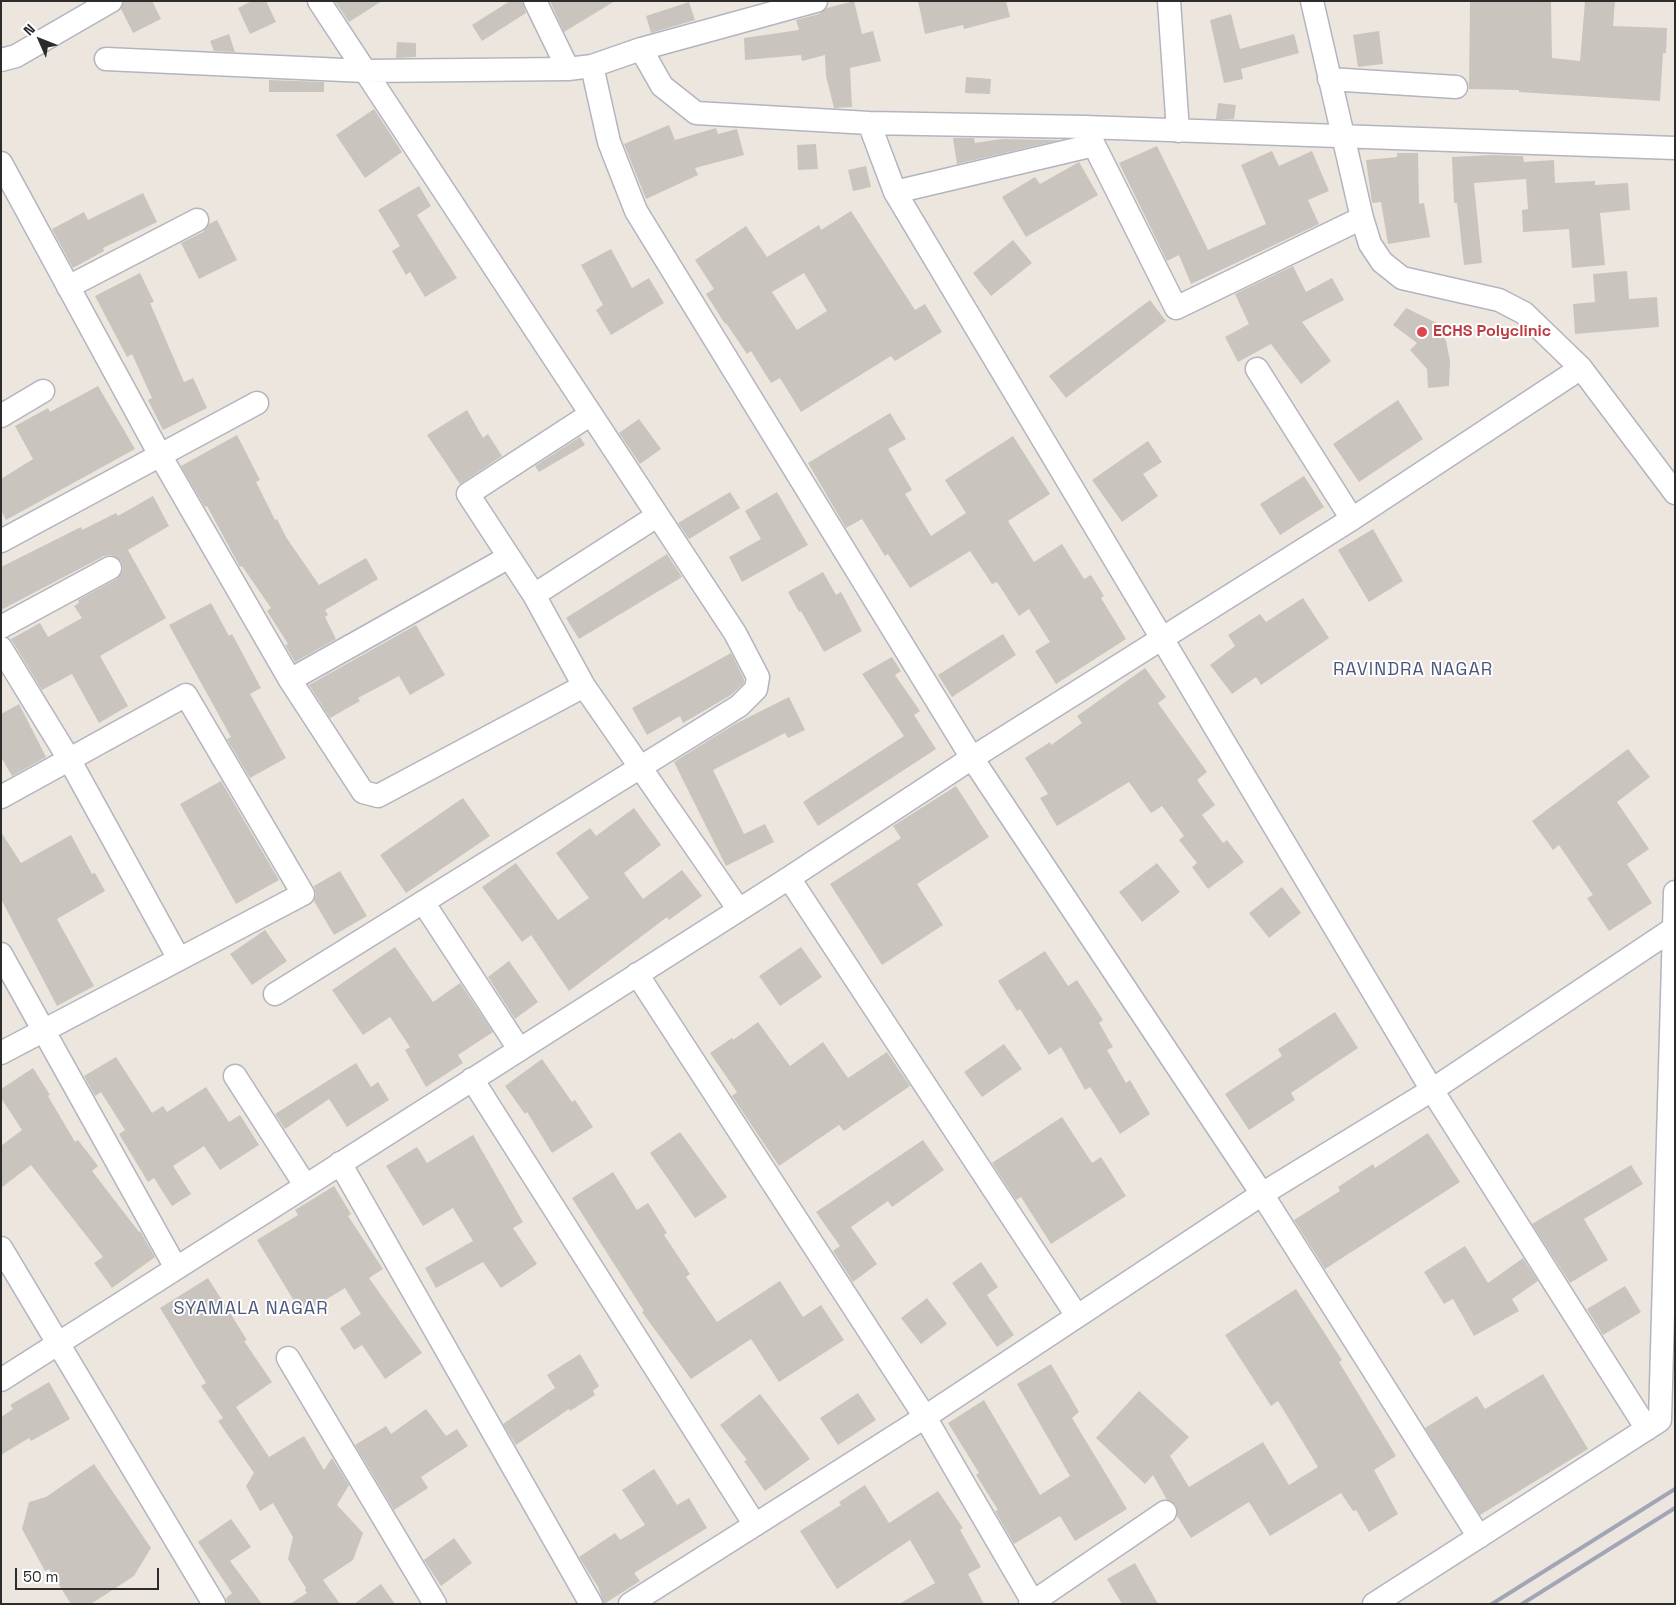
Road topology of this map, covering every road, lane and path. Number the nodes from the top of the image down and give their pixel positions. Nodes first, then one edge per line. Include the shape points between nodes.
1 (111, 1) edge
2 (319, 1) edge
3 (535, 1) edge
4 (816, 1) edge
5 (1169, 1) edge
6 (1312, 1) edge
7 (641, 49) junction
8 (1, 60) edge
9 (106, 60) dead end
10 (592, 66) junction
11 (568, 69) junction
12 (365, 71) junction
13 (1329, 79) junction
14 (1456, 87) dead end
15 (869, 123) junction
16 (1178, 131) junction
17 (1090, 136) junction
18 (1343, 136) junction
19 (1675, 148) edge
20 (1, 164) edge
21 (895, 192) junction
22 (1362, 218) junction
23 (197, 220) dead end
24 (68, 286) junction
25 (1581, 368) junction
26 (1257, 369) dead end
27 (43, 391) dead end
28 (257, 403) dead end
29 (591, 414) junction
30 (1, 416) edge
31 (160, 456) junction
32 (1675, 493) edge
33 (657, 516) junction
34 (1352, 519) junction
35 (1, 541) edge
36 (509, 557) junction
37 (110, 568) dead end
38 (534, 595) junction
39 (1, 627) edge
40 (1162, 639) junction
41 (1, 648) edge
42 (290, 680) junction
43 (584, 686) junction
44 (972, 758) junction
45 (69, 759) junction
46 (640, 768) junction
47 (1, 796) edge
48 (789, 878) junction
49 (1675, 892) edge
50 (423, 902) junction
51 (739, 910) junction
52 (1673, 929) junction
53 (1, 954) edge
54 (179, 959) junction
55 (638, 974) junction
56 (275, 994) dead end
57 (44, 1030) junction
58 (519, 1049) junction
59 (1, 1053) edge
60 (235, 1076) dead end
61 (472, 1079) junction
62 (1432, 1090) junction
63 (340, 1163) junction
64 (305, 1185) junction
65 (1262, 1194) junction
66 (1, 1248) edge
67 (176, 1268) junction
68 (1077, 1316) junction
69 (57, 1343) junction
70 (288, 1358) dead end
71 (1, 1380) edge
72 (925, 1417) junction
73 (1660, 1420) edge
74 (1165, 1512) dead end
75 (755, 1525) junction
76 (1479, 1536) junction
77 (1032, 1603) edge
78 (214, 1604) edge
79 (435, 1604) edge
80 (591, 1604) edge
81 (630, 1604) edge
82 (1374, 1604) edge

1 - 8 street via 16,56
2 - 12 street
3 - 11 street
4 - 7 street
5 - 16 street
6 - 13 street
7 - 10 street
7 - 15 street via 662,86 696,113
9 - 12 street
10 - 11 street
10 - 44 street via 609,142 636,211
11 - 12 street
12 - 29 street
13 - 14 street
13 - 18 street
15 - 17 street
15 - 21 street
16 - 17 street
16 - 18 street
17 - 21 street
17 - 22 street via 1176,308
18 - 19 street
18 - 22 street
20 - 24 street
21 - 40 street
22 - 25 street via 1370,244 1382,262 1402,278 1499,300 1524,313
23 - 24 street
24 - 31 street
25 - 32 street
25 - 34 street
26 - 34 street
27 - 30 street
28 - 31 street
29 - 33 street
29 - 36 street via 468,494
31 - 35 street
31 - 42 street
33 - 38 street
33 - 46 street via 735,633 758,677 756,689 739,706
34 - 40 street
36 - 38 street
36 - 42 street
37 - 39 street
38 - 43 street
40 - 44 street
40 - 62 street
41 - 45 street
42 - 43 street via 363,792 378,796
43 - 46 street
44 - 48 street
44 - 65 street
45 - 47 street
45 - 54 street
45 - 54 street via 186,695 303,894
46 - 50 street
46 - 51 street
48 - 51 street
48 - 68 street
49 - 52 street
50 - 56 street
50 - 58 street
51 - 55 street
52 - 62 street
52 - 73 street
53 - 57 street
54 - 57 street
55 - 58 street
55 - 72 street
57 - 59 street
57 - 67 street
58 - 61 street
60 - 64 street
61 - 63 street
61 - 75 street
62 - 65 street
62 - 73 street
63 - 64 street
63 - 80 street
64 - 67 street
65 - 68 street
65 - 76 street
66 - 69 street
67 - 69 street
68 - 72 street
69 - 71 street
69 - 78 street
70 - 79 street
72 - 75 street
72 - 77 street
73 - 76 street
74 - 77 street
75 - 81 street
76 - 82 street

